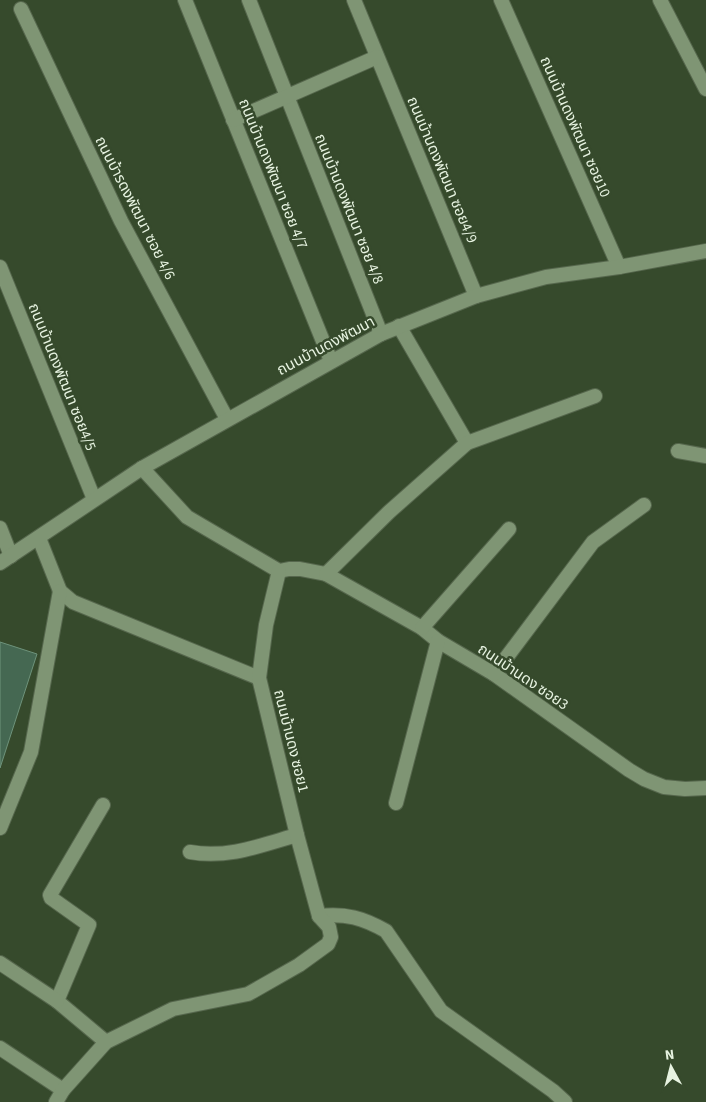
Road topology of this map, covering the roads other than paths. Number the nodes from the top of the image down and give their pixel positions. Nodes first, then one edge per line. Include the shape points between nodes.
1 (185, 0) edge
2 (249, 0) edge
3 (354, 0) edge
4 (501, 0) edge
5 (660, 0) edge
6 (21, 9) dead end
7 (377, 57) junction
8 (706, 89) edge
9 (287, 96) junction
10 (233, 120) junction
11 (706, 251) edge
12 (0, 267) edge
13 (619, 267) junction
14 (476, 296) junction
15 (399, 326) junction
16 (381, 334) junction
17 (331, 361) junction
18 (596, 396) dead end
19 (227, 419) junction
20 (467, 443) junction
21 (678, 451) dead end
22 (706, 456) edge
23 (142, 468) junction
24 (94, 499) junction
25 (644, 505) dead end
26 (0, 528) edge
27 (509, 529) dead end
28 (39, 538) junction
29 (6, 559) edge
30 (279, 571) junction
31 (326, 574) junction
32 (60, 591) junction
33 (422, 628) junction
34 (438, 641) junction
35 (494, 674) junction
36 (259, 678) junction
37 (706, 788) edge
38 (396, 803) dead end
39 (103, 805) dead end
40 (0, 828) edge
41 (297, 835) junction
42 (190, 852) dead end
43 (319, 916) junction
44 (0, 964) edge
45 (57, 1001) junction
46 (106, 1042) junction
47 (0, 1048) edge
48 (60, 1096) edge
49 (565, 1102) edge

1 - 10 street, ถนนบ้านดงพัฒนา ซอย 4/7
2 - 9 street, ถนนบ้านดงพัฒนา ซอย 4/8
3 - 7 street, ถนนบ้านดงพัฒนา ซอย4/9
4 - 13 street, ถนนบ้านดงพัฒนา ซอย10
5 - 8 street
6 - 19 street, ถนนบ้ารดงพัฒนา ซอย 4/6 via 121,221
7 - 9 street
7 - 14 street, ถนนบ้านดงพัฒนา ซอย4/9
9 - 10 street
9 - 16 street, ถนนบ้านดงพัฒนา ซอย 4/8
10 - 17 street, ถนนบ้านดงพัฒนา ซอย 4/7
11 - 13 street, ถนนบ้านดงพัฒนา
12 - 24 street, ถนนบ้านดงพัฒนา ซอย4/5
13 - 14 street, ถนนบ้านดงพัฒนา via 546,277
14 - 15 street, ถนนบ้านดงพัฒนา
15 - 16 street, ถนนบ้านดงพัฒนา
15 - 20 street
16 - 17 street, ถนนบ้านดงพัฒนา
17 - 19 street, ถนนบ้านดงพัฒนา
18 - 20 street
19 - 23 street, ถนนบ้านดงพัฒนา
20 - 31 street
21 - 22 street
23 - 24 street, ถนนบ้านดงพัฒนา
23 - 30 street via 187,517
24 - 28 street, ถนนบ้านดงพัฒนา
25 - 35 street via 593,542
26 - 29 street
27 - 33 street
28 - 29 street, ถนนบ้านดงพัฒนา
28 - 32 street
30 - 31 street, ถนนบ้านดง ซอย3 via 300,569
30 - 36 street, ถนนบ้านดง ซอย1 via 266,624
31 - 33 street, ถนนบ้านดง ซอย3
32 - 36 street via 73,602
32 - 40 street via 31,752
33 - 34 street, ถนนบ้านดง ซอย3
34 - 35 street, ถนนบ้านดง ซอย3
34 - 38 street
35 - 37 street, ถนนบ้านดง ซอย3 via 628,770 664,787
36 - 41 street, ถนนบ้านดง ซอย1
39 - 45 street via 50,895 89,924
41 - 42 street via 228,853
41 - 43 street, ถนนบ้านดง ซอย1
43 - 46 street, ถนนบ้านดง ซอย1 via 329,927 332,937 328,944 298,965 248,994 173,1009
43 - 49 street via 347,915 386,931 441,1011
44 - 45 street
45 - 46 street
46 - 48 street, ถนนบ้านดง ซอย1
47 - 48 street

